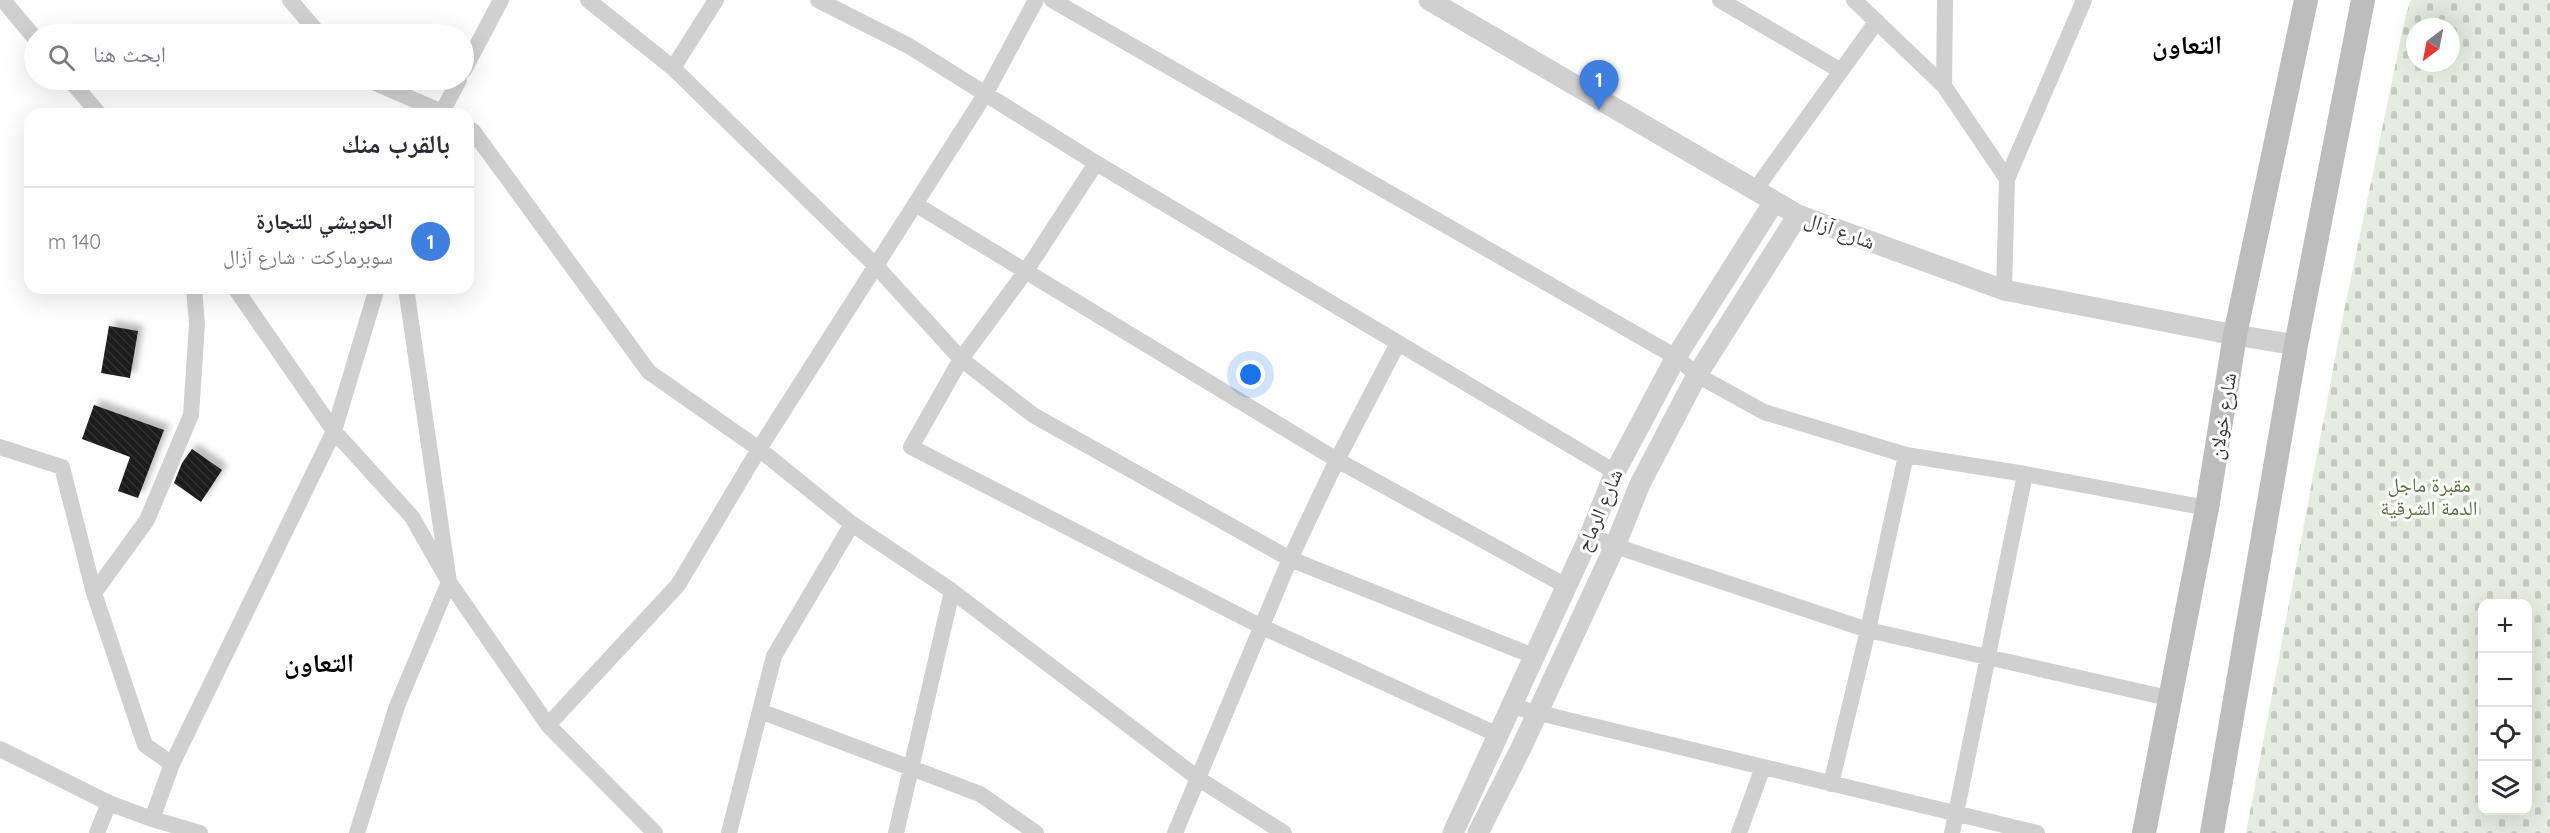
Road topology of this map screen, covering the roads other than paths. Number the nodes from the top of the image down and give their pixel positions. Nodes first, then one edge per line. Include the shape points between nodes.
1 (3, 0) edge
2 (290, 0) edge
3 (501, 0) edge
4 (588, 0) edge
5 (716, 0) edge
6 (818, 0) edge
7 (1036, 0) edge
8 (1053, 0) edge
9 (1429, 0) edge
10 (1720, 0) edge
11 (1854, 0) edge
12 (1945, 0) edge
13 (2084, 0) edge
14 (2307, 0) edge
15 (2363, 0) edge
16 (1877, 21) junction
17 (310, 24) edge
18 (24, 25) edge
19 (474, 51) edge
20 (673, 68) junction
21 (1841, 71) junction
22 (1944, 86) junction
23 (79, 90) edge
24 (391, 90) edge
25 (454, 90) edge
26 (986, 93) junction
27 (94, 108) edge
28 (432, 108) edge
29 (445, 108) edge
30 (474, 132) edge
31 (1096, 163) junction
32 (2007, 179) junction
33 (1755, 190) junction
34 (1774, 202) junction
35 (915, 204) junction
36 (1798, 215) junction
37 (876, 266) junction
38 (1026, 271) junction
39 (2004, 290) junction
40 (194, 294) edge
41 (239, 294) edge
42 (375, 294) edge
43 (407, 294) edge
44 (2235, 335) junction
45 (1398, 343) junction
46 (2296, 345) junction
47 (1676, 357) junction
48 (961, 358) junction
49 (1697, 375) junction
50 (334, 431) junction
51 (0, 447) edge
52 (759, 449) junction
53 (1906, 455) junction
54 (1337, 460) junction
55 (1615, 472) junction
56 (2025, 474) junction
57 (2207, 508) junction
58 (852, 524) junction
59 (1590, 535) junction
60 (1615, 546) junction
61 (1290, 559) junction
62 (449, 582) junction
63 (1566, 586) junction
64 (952, 591) junction
65 (94, 593) junction
66 (1260, 626) junction
67 (1868, 630) junction
68 (1533, 656) junction
69 (1988, 659) junction
70 (2169, 698) junction
71 (1510, 706) junction
72 (760, 711) junction
73 (1537, 713) junction
74 (548, 725) junction
75 (1497, 734) junction
76 (0, 749) edge
77 (172, 764) junction
78 (911, 766) junction
79 (1763, 767) junction
80 (1199, 779) junction
81 (1831, 784) junction
82 (108, 803) junction
83 (1956, 814) junction
84 (152, 819) junction
85 (97, 833) edge
86 (200, 833) edge
87 (357, 833) edge
88 (655, 833) edge
89 (729, 833) edge
90 (896, 833) edge
91 (1036, 833) edge
92 (1175, 833) edge
93 (1284, 833) edge
94 (1453, 833) edge
95 (1478, 833) edge
96 (1739, 833) edge
97 (1952, 833) edge
98 (2037, 833) edge
99 (2144, 833) edge
100 (2212, 833) edge

1 - 18 street
2 - 17 street
3 - 19 street
4 - 20 street
5 - 20 street
6 - 26 street via 909,46
7 - 26 street
8 - 47 street
9 - 33 street, شارع آزال
10 - 21 street
11 - 16 street
12 - 22 street
13 - 32 street
14 - 44 main road, شارع خولان
15 - 46 main road
16 - 21 street
16 - 22 street
20 - 37 street
21 - 33 street
22 - 32 street
23 - 27 street
24 - 28 street
25 - 29 street
26 - 31 street
26 - 35 street
30 - 52 street via 649,372
31 - 38 street
31 - 45 street
32 - 39 street
33 - 34 street, شارع آزال
34 - 36 street, شارع آزال
34 - 47 street, شارع الرماح
35 - 37 street
35 - 38 street
36 - 39 street, شارع آزال
36 - 49 street, شارع الرماح
37 - 48 street
37 - 52 street
38 - 48 street
38 - 54 street
39 - 44 street, شارع آزال
40 - 65 street via 197,324 191,415 147,520
41 - 50 street
42 - 50 street
43 - 62 street
44 - 46 street, شارع آزال
44 - 57 main road, شارع خولان
45 - 54 street
45 - 55 street
46 - 100 main road
47 - 49 street
47 - 55 street, شارع الرماح
48 - 61 street via 1033,415
48 - 66 street via 910,447
49 - 53 street via 1764,412
49 - 60 street, شارع الرماح via 1640,483
50 - 62 street via 412,517
50 - 77 street
51 - 65 street via 62,467
52 - 58 street
52 - 74 street via 678,585
53 - 56 street
53 - 67 street
54 - 61 street
54 - 63 street
55 - 59 street, شارع الرماح
56 - 57 street
56 - 69 street
57 - 70 main road, شارع خولان
58 - 64 street
58 - 72 street via 774,656
59 - 60 street
59 - 63 street, شارع الرماح
60 - 67 street
60 - 73 street, شارع الرماح
61 - 66 street
61 - 68 street
62 - 74 street
62 - 87 street via 397,706
63 - 68 street, شارع الرماح
64 - 78 street
64 - 80 street
65 - 77 street via 145,745
66 - 75 street
66 - 80 street
67 - 69 street
67 - 81 street
68 - 71 street, شارع الرماح
69 - 70 street
69 - 83 street
70 - 99 main road, شارع خولان
71 - 73 street
71 - 75 street, شارع الرماح
72 - 78 street
72 - 89 street
73 - 79 street
73 - 95 street, شارع الرماح
74 - 88 street
75 - 94 street, شارع الرماح
76 - 82 street
77 - 84 street
78 - 90 street
78 - 91 street via 980,794
79 - 81 street
79 - 96 street
80 - 92 street
80 - 93 street
81 - 83 street
82 - 84 street
82 - 85 street
83 - 97 street
83 - 98 street
84 - 86 street

